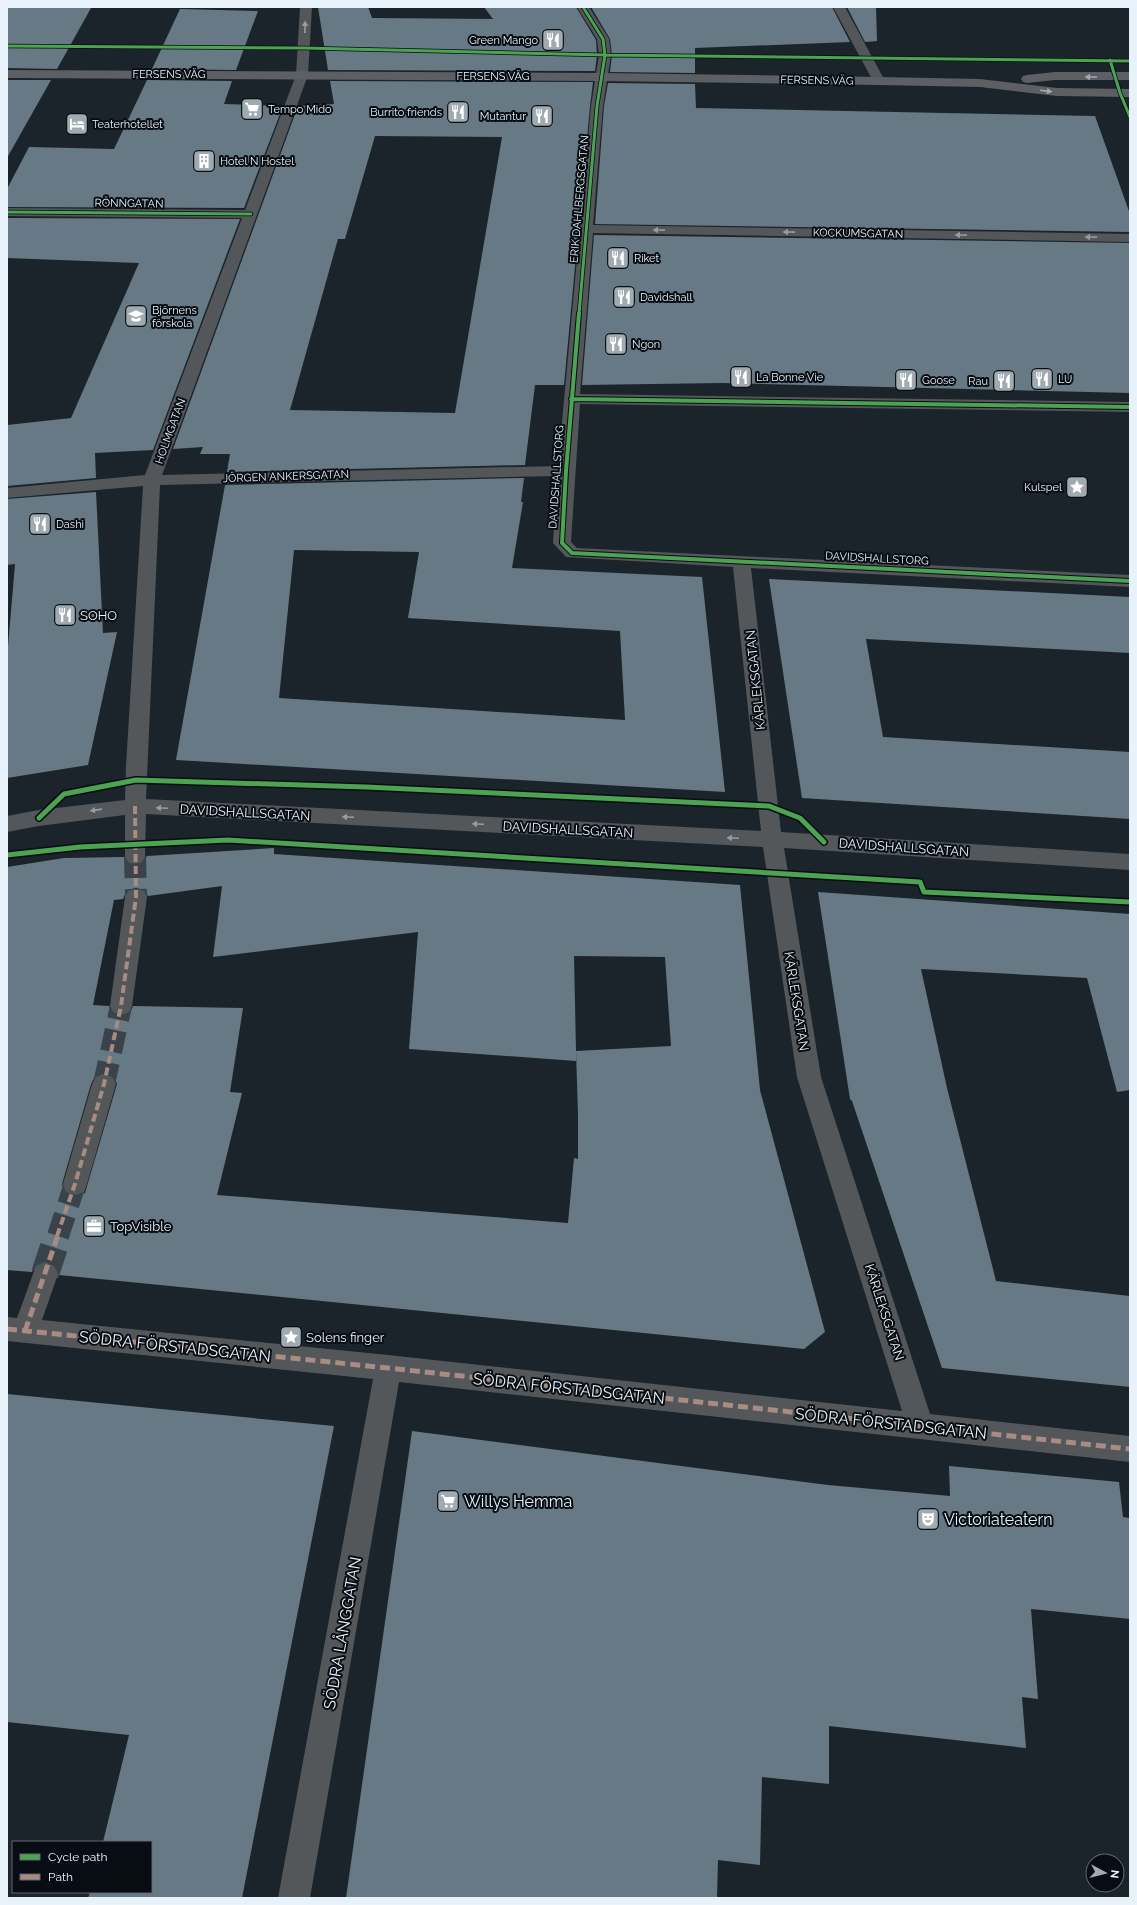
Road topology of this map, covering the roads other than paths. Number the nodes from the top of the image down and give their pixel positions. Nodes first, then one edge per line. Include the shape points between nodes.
1 (306, 7) edge
2 (583, 7) edge
3 (840, 7) edge
4 (7, 74) edge
5 (302, 75) junction
6 (1130, 76) edge
7 (602, 77) junction
8 (879, 81) junction
9 (980, 83) junction
10 (1125, 93) edge
11 (7, 212) edge
12 (251, 214) junction
13 (586, 229) junction
14 (1130, 238) edge
15 (571, 399) junction
16 (1130, 408) edge
17 (566, 471) junction
18 (152, 480) junction
19 (7, 493) edge
20 (741, 561) junction
21 (1130, 581) edge
22 (135, 806) junction
23 (7, 824) edge
24 (772, 840) junction
25 (136, 856) tunnel mouth
26 (1130, 862) edge
27 (136, 897) tunnel mouth
28 (121, 1006) tunnel mouth
29 (104, 1084) tunnel mouth
30 (75, 1184) tunnel mouth
31 (45, 1274) tunnel mouth
32 (16, 1330) edge
33 (388, 1368) junction
34 (921, 1427) junction
35 (1130, 1449) edge
36 (294, 1898) edge

5 -> 1 street, HOLMGATAN
2 - 7 street, ERIK DAHLBERGSGATAN via 603,38 605,55
3 - 8 street
4 - 5 main road, FERSENS VÄG
5 - 7 main road, FERSENS VÄG
5 - 12 street, HOLMGATAN
6 -> 9 main road, FERSENS VÄG via 1055,76
7 - 8 main road, FERSENS VÄG
7 - 13 street, ERIK DAHLBERGSGATAN
8 - 9 main road, FERSENS VÄG
9 -> 10 main road, FERSENS VÄG via 1058,92
11 - 12 street, RÖNNGATAN
12 - 18 street, HOLMGATAN
14 -> 13 street, KOCKUMSGATAN
13 - 15 street, ERIK DAHLBERGSGATAN
15 - 16 street
15 - 17 street, DAVIDSHALLSTORG
17 - 18 street, JÖRGEN ANKERSGATAN
17 - 20 street, DAVIDSHALLSTORG via 562,543 572,553
18 - 19 street, JÖRGEN ANKERSGATAN
18 - 22 street, HOLMGATAN
20 - 21 street, DAVIDSHALLSTORG
20 - 24 street, KÄRLEKSGATAN
22 -> 23 street, DAVIDSHALLSGATAN
24 -> 22 street, DAVIDSHALLSGATAN
22 - 25 street, HOLMGATAN
24 - 26 street, DAVIDSHALLSGATAN
24 - 34 street, KÄRLEKSGATAN via 809,1077
27 - 28 street
29 - 30 street
31 - 32 street
32 - 33 street, SÖDRA FÖRSTADSGATAN
33 - 34 street, SÖDRA FÖRSTADSGATAN
33 - 36 street, SÖDRA LÅNGGATAN
34 - 35 street, SÖDRA FÖRSTADSGATAN

